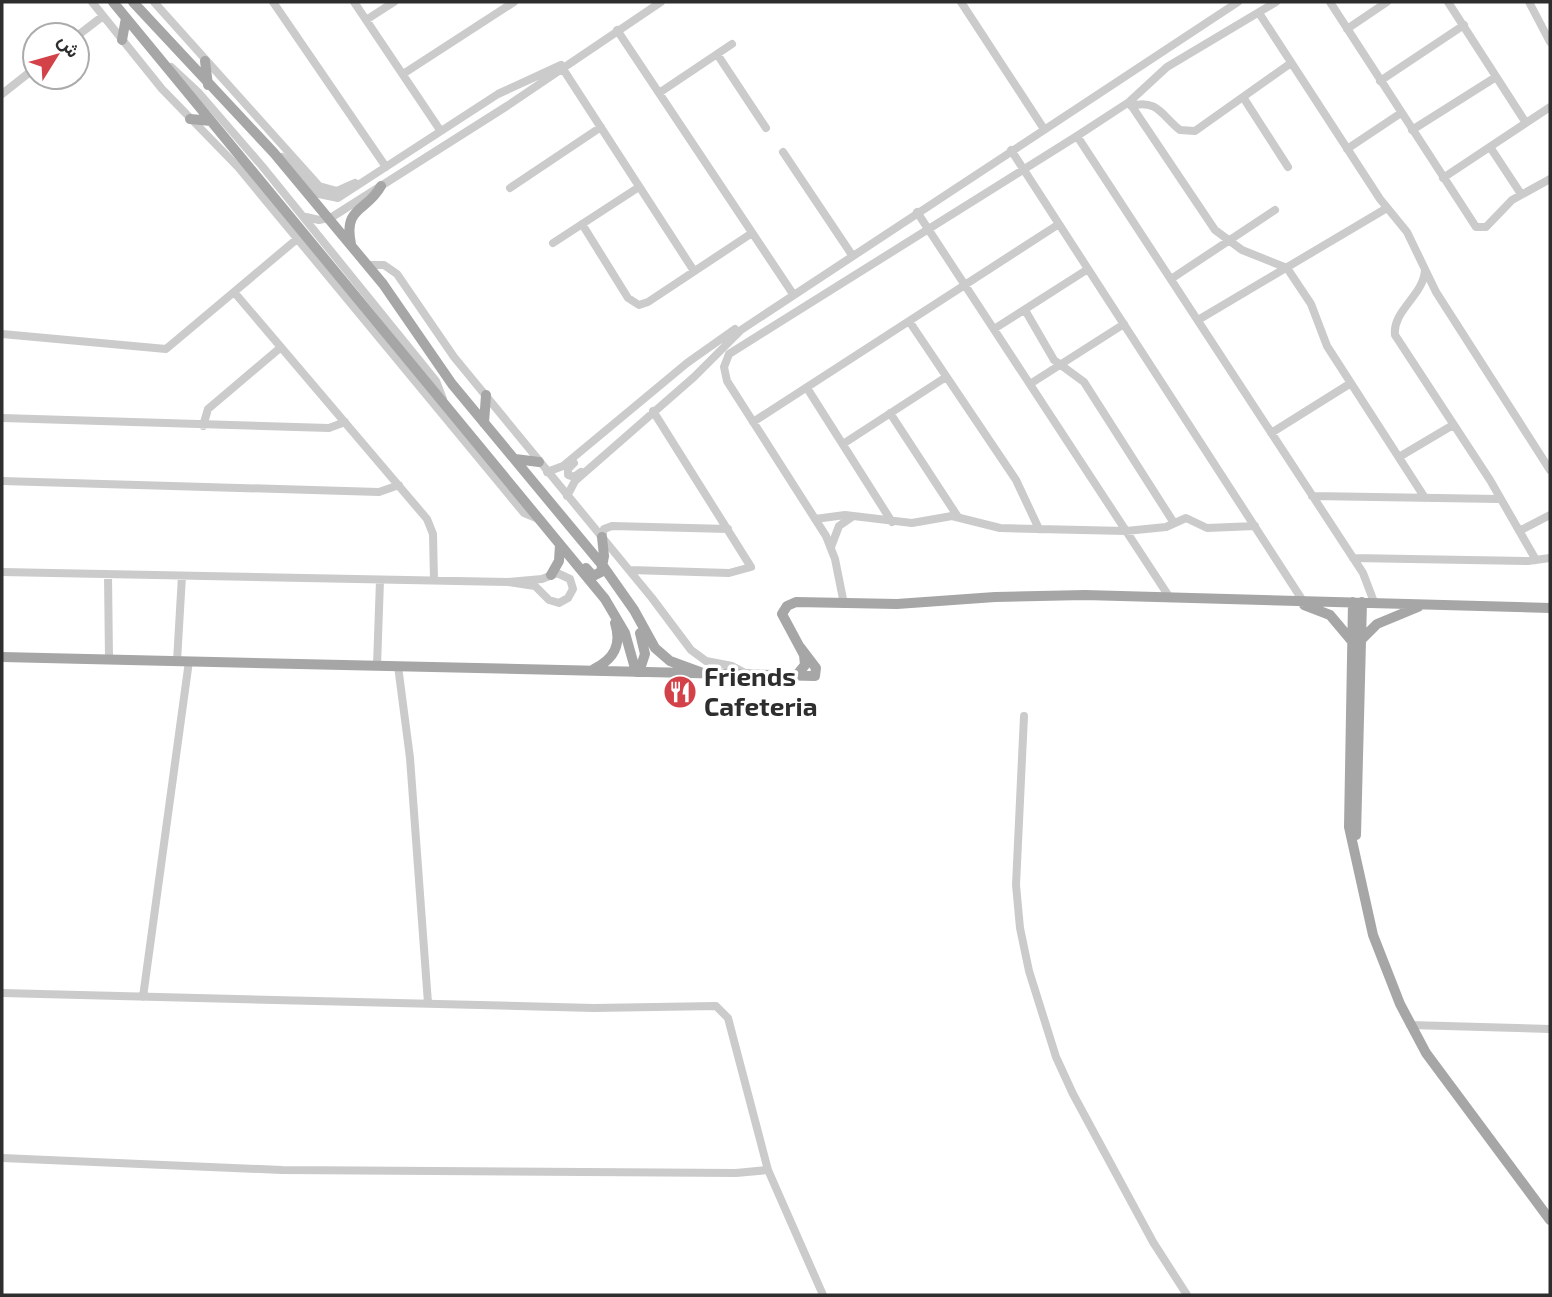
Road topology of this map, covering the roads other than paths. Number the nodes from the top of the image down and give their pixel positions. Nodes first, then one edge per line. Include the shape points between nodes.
1 (92, 2) edge
2 (113, 2) edge
3 (133, 2) edge
4 (154, 2) edge
5 (273, 2) edge
6 (354, 2) edge
7 (394, 2) edge
8 (514, 2) edge
9 (661, 2) edge
10 (961, 2) edge
11 (1238, 2) edge
12 (1276, 2) edge
13 (1330, 2) edge
14 (1387, 2) edge
15 (1448, 2) edge
16 (1529, 2) edge
17 (499, 6) edge
18 (646, 6) edge
19 (1259, 13) junction
20 (103, 16) junction
21 (127, 18) junction
22 (366, 20) junction
23 (91, 25) edge
24 (1464, 26) junction
25 (1347, 29) junction
26 (617, 30) junction
27 (122, 40) junction
28 (1550, 42) edge
29 (732, 44) dead end
30 (594, 46) junction
31 (718, 54) junction
32 (160, 60) junction
33 (205, 61) junction
34 (1291, 63) junction
35 (563, 69) junction
36 (403, 74) junction
37 (1496, 76) junction
38 (21, 79) edge
39 (1380, 81) junction
40 (208, 85) junction
41 (659, 93) junction
42 (2, 94) edge
43 (1243, 97) junction
44 (1130, 104) junction
45 (1550, 107) edge
46 (1401, 113) junction
47 (190, 119) junction
48 (211, 121) junction
49 (1526, 124) junction
50 (601, 127) junction
51 (766, 128) dead end
52 (1044, 129) junction
53 (440, 130) junction
54 (1412, 130) junction
55 (1077, 136) junction
56 (1490, 147) junction
57 (1348, 149) junction
58 (1011, 150) junction
59 (783, 152) dead end
60 (274, 153) junction
61 (386, 167) junction
62 (1288, 167) dead end
63 (1023, 170) junction
64 (374, 176) junction
65 (1443, 178) junction
66 (1550, 179) edge
67 (381, 186) junction
68 (639, 187) junction
69 (510, 188) dead end
70 (1521, 194) junction
71 (1387, 208) junction
72 (1275, 210) dead end
73 (917, 212) junction
74 (303, 215) junction
75 (328, 218) junction
76 (582, 224) junction
77 (1059, 225) junction
78 (929, 229) junction
79 (752, 233) junction
80 (297, 240) junction
81 (1228, 241) junction
82 (553, 243) dead end
83 (352, 246) junction
84 (852, 255) junction
85 (368, 265) junction
86 (1287, 268) junction
87 (1425, 268) junction
88 (1088, 269) junction
89 (694, 271) junction
90 (1171, 279) junction
91 (965, 285) junction
92 (234, 292) junction
93 (793, 294) junction
94 (1025, 310) junction
95 (765, 312) junction
96 (1198, 320) junction
97 (909, 321) junction
98 (1124, 324) junction
99 (994, 329) junction
100 (2, 334) edge
101 (280, 348) junction
102 (397, 352) junction
103 (1060, 365) junction
104 (946, 377) junction
105 (1351, 383) junction
106 (1030, 384) junction
107 (807, 388) junction
108 (486, 396) junction
109 (443, 400) junction
110 (653, 411) junction
111 (890, 413) junction
112 (2, 418) edge
113 (345, 422) junction
114 (753, 422) junction
115 (484, 423) junction
116 (1453, 425) junction
117 (203, 426) junction
118 (1271, 433) junction
119 (595, 441) junction
120 (843, 444) junction
121 (606, 454) junction
122 (1399, 457) junction
123 (514, 459) junction
124 (539, 462) junction
125 (1550, 470) edge
126 (547, 472) junction
127 (2, 481) edge
128 (399, 485) junction
129 (567, 496) junction
130 (1312, 496) junction
131 (1425, 498) junction
132 (1499, 499) junction
133 (1550, 514) edge
134 (853, 516) junction
135 (958, 517) junction
136 (815, 519) junction
137 (541, 520) junction
138 (892, 522) junction
139 (1174, 523) junction
140 (1255, 526) junction
141 (728, 529) junction
142 (1039, 529) junction
143 (1126, 530) junction
144 (1519, 531) junction
145 (601, 537) junction
146 (831, 547) junction
147 (564, 550) junction
148 (1353, 558) junction
149 (1550, 558) edge
150 (1536, 560) junction
151 (603, 566) junction
152 (630, 570) junction
153 (2, 572) edge
154 (108, 575) junction
155 (551, 575) junction
156 (181, 576) junction
157 (586, 577) junction
158 (380, 580) junction
159 (434, 580) junction
160 (508, 582) junction
161 (624, 596) junction
162 (1170, 598) junction
163 (1297, 601) junction
164 (1363, 602) junction
165 (844, 604) junction
166 (1425, 604) junction
167 (1550, 608) edge
168 (1357, 641) junction
169 (800, 647) junction
170 (2, 657) edge
171 (109, 659) junction
172 (177, 661) junction
173 (189, 661) junction
174 (377, 666) junction
175 (398, 666) junction
176 (591, 670) junction
177 (638, 672) junction
178 (700, 672) junction
179 (747, 674) junction
180 (796, 676) junction
181 (1024, 716) dead end
182 (2, 993) edge
183 (143, 997) junction
184 (428, 1003) junction
185 (1410, 1025) junction
186 (1550, 1029) edge
187 (2, 1158) edge
188 (768, 1170) junction
189 (1550, 1220) edge
190 (823, 1295) edge
191 (1188, 1295) edge

1 - 20 street
2 - 21 main road
3 - 40 main road
4 - 33 street
5 - 61 street
6 - 22 street
7 - 22 street
8 - 17 street
9 - 18 street
10 - 52 street
11 - 52 street
12 - 19 street
13 - 25 street
14 - 25 street
15 - 24 street
16 - 28 street
17 - 36 street
18 - 26 street
19 - 34 street
19 - 44 street via 1167,67
20 - 23 street
20 - 27 street
21 - 27 main road
21 - 32 main road
22 - 36 street
24 - 37 street
24 - 39 street
25 - 39 street
26 - 30 street
26 - 41 street
27 - 47 street
29 - 31 street
30 - 35 street
30 - 53 street via 508,88
31 - 41 street
31 - 51 street
32 - 48 main road
32 - 74 street via 192,86
33 - 40 main road
33 - 64 street via 323,189 337,191
34 - 43 street
34 - 57 street
35 - 50 street
35 - 67 street
36 - 53 street
37 - 49 street
37 - 54 street
38 - 42 street
39 - 46 street
40 - 60 main road
41 - 79 street
43 - 44 street via 1192,132 1177,128 1155,106
43 - 62 street
44 - 55 street
44 - 81 street via 1208,221
45 - 49 street
46 - 54 street
46 - 57 street
47 - 48 main road
47 - 80 street via 229,156
48 - 102 main road
49 - 56 street
50 - 68 street
50 - 69 street
52 - 58 street
53 - 61 street
54 - 65 street
55 - 63 street
55 - 90 street
56 - 65 street
56 - 70 street
57 - 71 street
58 - 63 street
58 - 73 street
59 - 84 street
60 - 64 street via 296,168 319,194 330,198 342,197
60 - 75 main road
61 - 64 street
63 - 77 street
63 - 78 street
65 - 70 street via 1478,228 1486,227
66 - 70 street
67 - 75 street
67 - 83 main road via 351,217
68 - 76 street
68 - 89 street
71 - 86 street
71 - 87 street via 1412,240
72 - 81 street
73 - 78 street
73 - 84 street
74 - 75 street
74 - 109 street via 436,381
75 - 83 main road
76 - 82 street
76 - 89 street via 636,304 645,304
77 - 88 street
77 - 91 street
78 - 91 street
78 - 114 street via 732,351 724,363 725,376
79 - 89 street
79 - 93 street
80 - 92 street
80 - 102 street
81 - 86 street
81 - 90 street
83 - 85 main road
84 - 93 street
85 - 108 street via 384,265 394,271
85 - 115 main road
86 - 96 street
86 - 105 street
87 - 116 street via 1422,284 1396,324 1395,335
87 - 125 street
88 - 94 street
88 - 98 street
90 - 96 street
91 - 97 street
91 - 99 street
92 - 100 street via 163,350
92 - 101 street
93 - 95 street
94 - 99 street
94 - 103 street via 1046,351
95 - 110 street
95 - 119 street via 687,363
96 - 118 street
97 - 104 street
97 - 107 street
98 - 103 street
98 - 140 street
99 - 106 street
101 - 113 street
101 - 117 street via 206,411
102 - 109 main road
102 - 137 street via 524,513
103 - 106 street
103 - 139 street via 1084,382
104 - 111 street
104 - 142 street via 1016,480
105 - 118 street
105 - 122 street
106 - 143 street
107 - 114 street
107 - 120 street
108 - 115 main road
108 - 124 street
109 - 137 main road
110 - 121 street
110 - 141 street
111 - 120 street
111 - 135 street
112 - 117 street
113 - 117 street via 329,428
113 - 128 street
114 - 136 street
115 - 123 main road
116 - 122 street
116 - 132 street
118 - 130 street
119 - 121 street via 568,469 568,475 576,476
119 - 126 street via 563,467
120 - 138 street
121 - 129 street via 572,484
122 - 131 street
123 - 124 main road
123 - 151 main road
124 - 126 street
126 - 129 street
127 - 128 street via 379,492
128 - 159 street via 430,523
129 - 145 street
130 - 131 street
130 - 148 street
131 - 132 street
132 - 144 street
133 - 144 street
134 - 136 street
134 - 138 street
134 - 146 street via 839,526
135 - 138 street
135 - 142 street via 994,527
136 - 146 street
137 - 147 main road
139 - 140 street via 1186,518 1207,528
139 - 143 street
140 - 163 street
141 - 145 street via 612,526 604,529
141 - 152 street via 751,567 729,573
142 - 143 street
143 - 162 street
144 - 150 street
145 - 151 main road
145 - 152 street
146 - 165 street
147 - 151 main road via 593,576
147 - 155 main road
147 - 157 main road
148 - 150 street
148 - 164 street via 1368,583
149 - 150 street
151 - 161 main road
152 - 179 street via 691,650 706,661
153 - 154 street
154 - 156 street
154 - 171 street
155 - 160 street
155 - 160 street via 564,575 571,582 572,592 566,601 552,601 535,586
156 - 158 street
156 - 172 street
157 - 176 main road via 612,618 618,638 613,656
157 - 177 main road via 621,624
158 - 159 street
158 - 174 street
159 - 160 street
161 - 177 main road via 644,648
161 - 178 main road via 660,653
162 - 163 main road
162 - 165 main road via 1049,595
163 - 164 main road
163 - 168 main road via 1330,615
164 - 166 main road
164 - 168 main road
165 - 169 main road via 796,602 787,606 783,618
166 - 167 main road
166 - 168 main road via 1390,617
168 - 185 main road via 1355,859 1373,935
169 - 180 main road via 805,665
169 - 180 main road via 817,673
170 - 171 main road
171 - 172 main road
172 - 173 main road
173 - 174 main road
173 - 183 street
174 - 175 main road
175 - 176 main road
175 - 184 street via 410,758
176 - 177 main road
177 - 178 main road
178 - 179 main road
179 - 180 main road
181 - 191 street via 1016,885 1029,971 1056,1057 1073,1094 1153,1242
182 - 183 street
183 - 184 street
184 - 188 street via 716,1006 728,1018
185 - 186 street
185 - 189 main road via 1438,1071
187 - 188 street via 282,1170
188 - 190 street

